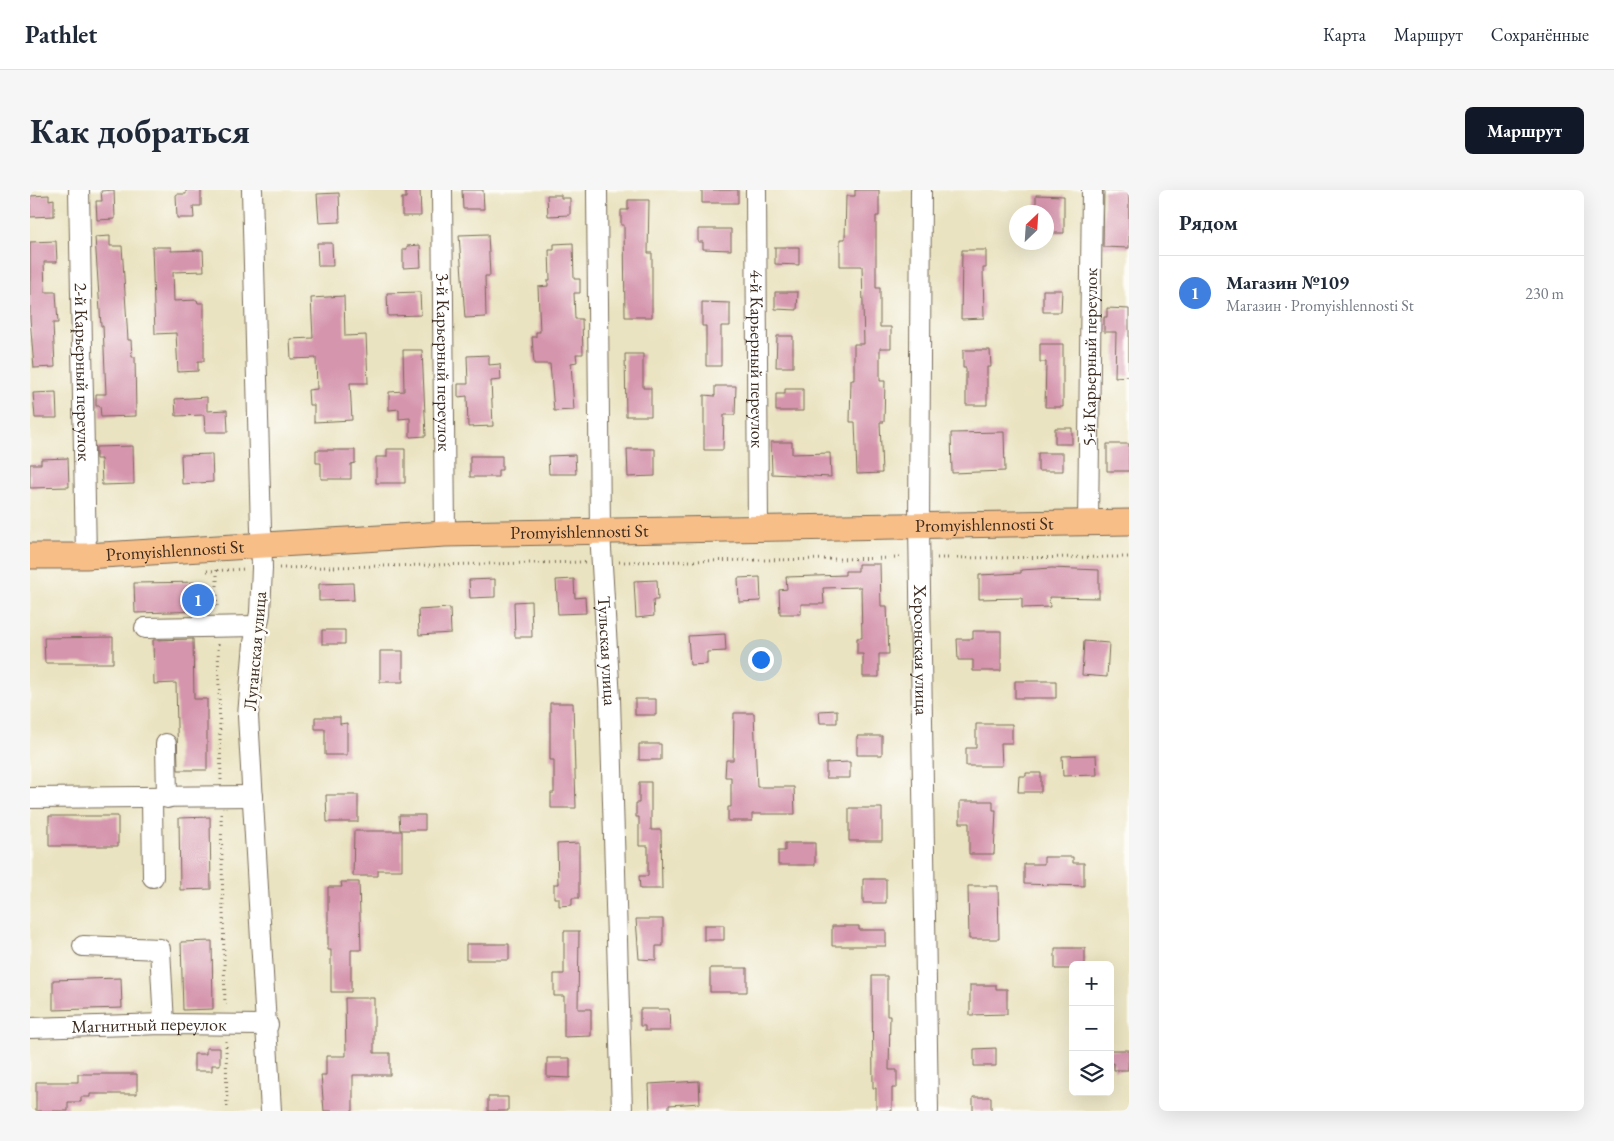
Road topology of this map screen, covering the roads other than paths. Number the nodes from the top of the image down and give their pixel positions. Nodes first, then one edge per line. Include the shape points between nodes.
1 (79, 190) edge
2 (252, 190) edge
3 (442, 190) edge
4 (597, 190) edge
5 (756, 190) edge
6 (921, 190) edge
7 (1092, 190) edge
8 (1129, 522) edge
9 (1088, 523) junction
10 (919, 526) junction
11 (758, 529) junction
12 (600, 532) junction
13 (445, 534) junction
14 (261, 544) junction
15 (30, 556) edge
16 (86, 556) junction
17 (257, 626) junction
18 (146, 628) dead end
19 (166, 744) dead end
20 (253, 796) junction
21 (30, 798) edge
22 (159, 798) junction
23 (153, 878) dead end
24 (83, 946) dead end
25 (164, 1024) junction
26 (268, 1025) junction
27 (30, 1028) edge
28 (271, 1111) edge
29 (622, 1111) edge
30 (928, 1111) edge

1 - 16 street, 2-й Карьерный переулок
2 - 14 street, Луганская улица
3 - 13 street, 3-й Карьерный переулок
4 - 12 street, Тульская улица
5 - 11 street, 4-й Карьерный переулок
6 - 10 street, Херсонская улица
7 - 9 street, 5-й Карьерный переулок
8 - 9 main road, Promyishlennosti St
9 - 10 main road, Promyishlennosti St
10 - 11 main road, Promyishlennosti St
10 - 30 street, Херсонская улица
11 - 12 main road, Promyishlennosti St
12 - 13 main road, Promyishlennosti St
12 - 29 street, Тульская улица via 610,699
13 - 14 main road, Promyishlennosti St
14 - 16 main road, Promyishlennosti St
14 - 17 street, Луганская улица
15 - 16 main road, Promyishlennosti St
17 - 18 street
17 - 20 street, Луганская улица via 248,716
19 - 22 street
20 - 22 street
20 - 26 street, Луганская улица
21 - 22 street
22 - 23 street
24 - 25 street via 160,949
25 - 26 street, Магнитный переулок
25 - 27 street, Магнитный переулок
26 - 28 street, Луганская улица

